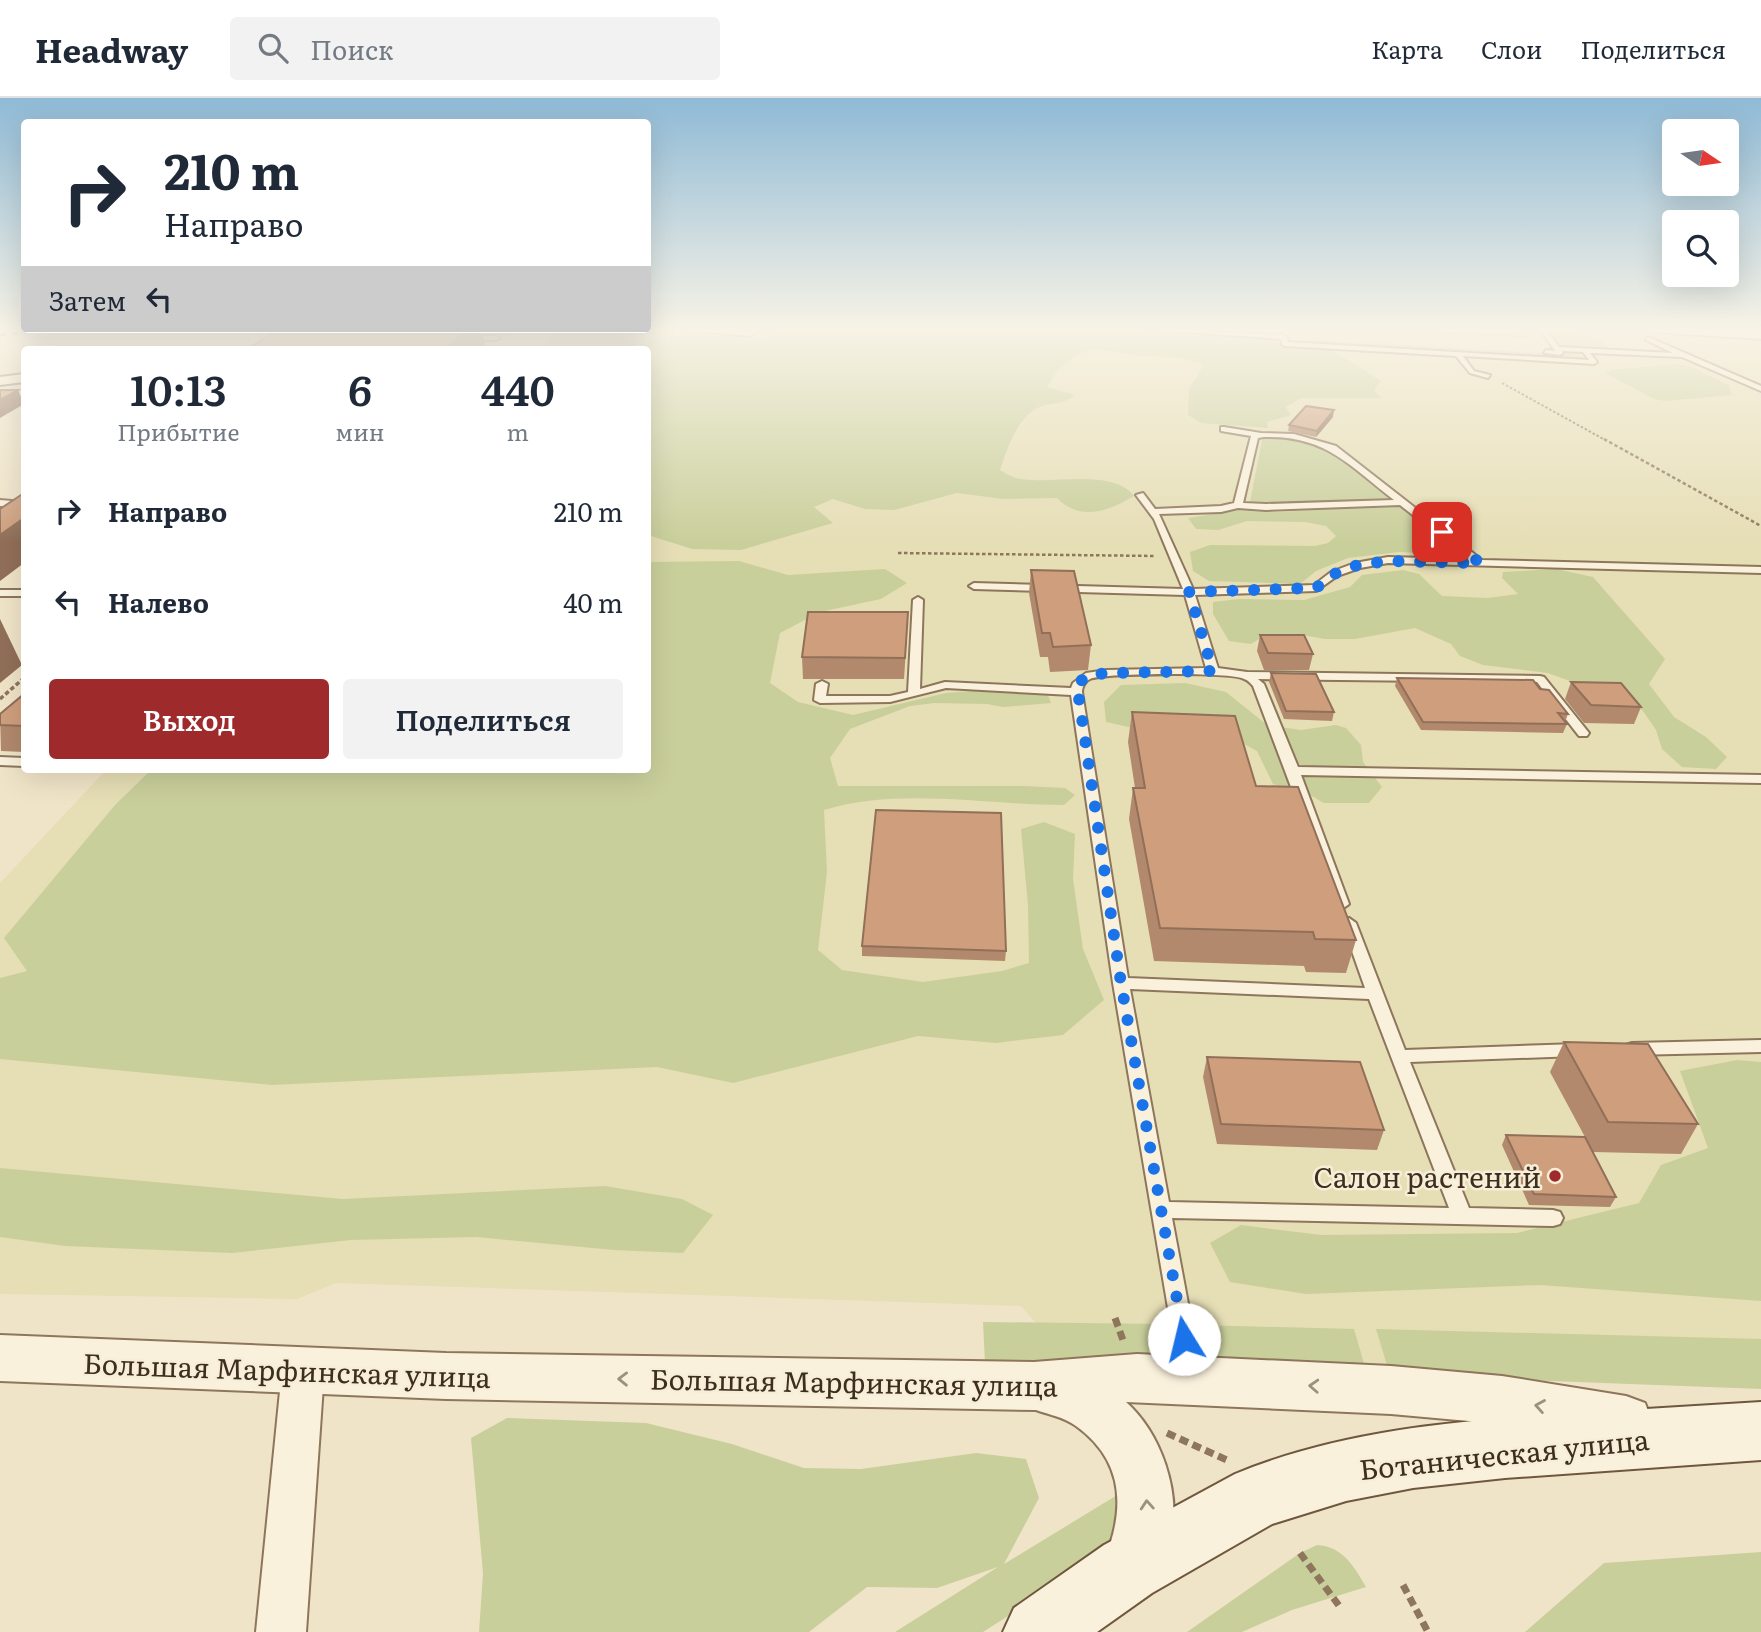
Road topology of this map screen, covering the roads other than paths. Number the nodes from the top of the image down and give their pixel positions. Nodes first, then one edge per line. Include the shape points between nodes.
1 (1224, 429) dead end
2 (1261, 435) junction
3 (1140, 495) dead end
4 (1404, 502) junction
5 (21, 504) edge
6 (1238, 505) junction
7 (4, 511) edge
8 (1153, 512) junction
9 (1480, 563) junction
10 (1761, 570) edge
11 (974, 586) dead end
12 (1014, 586) junction
13 (1189, 592) junction
14 (0, 593) edge
15 (21, 593) edge
16 (918, 600) dead end
17 (1015, 600) dead end
18 (1213, 671) junction
19 (1247, 675) junction
20 (822, 684) dead end
21 (1076, 692) junction
22 (914, 694) junction
23 (1583, 733) dead end
24 (0, 761) edge
25 (21, 762) edge
26 (1293, 771) junction
27 (1761, 779) edge
28 (1121, 983) junction
29 (1376, 994) junction
30 (1761, 1046) edge
31 (1400, 1056) junction
32 (1161, 1210) junction
33 (1462, 1216) junction
34 (1553, 1218) dead end
35 (0, 1358) edge
36 (303, 1371) junction
37 (1191, 1381) junction
38 (1034, 1386) junction
39 (1733, 1432) edge
40 (1128, 1569) junction
41 (281, 1632) edge
42 (1038, 1632) edge

1 - 2 lane
2 - 4 lane via 1304,439 1333,448
2 - 6 lane via 1255,436
3 - 8 lane
4 - 6 lane
4 - 9 lane
5 - 7 lane
6 - 8 lane
8 - 13 lane
9 - 10 lane
9 - 13 lane via 1388,561 1358,565 1334,574 1316,588
11 - 12 lane
12 - 13 lane
12 - 17 lane
13 - 18 lane
14 - 15 lane
16 - 22 lane
18 - 19 lane
18 - 21 lane via 1086,676
19 - 23 lane via 1540,679
19 - 26 lane via 1258,684
20 - 22 lane via 820,700
21 - 22 lane via 945,685
21 - 28 lane
24 - 25 lane
26 - 27 lane
26 - 29 lane
28 - 29 lane
28 - 32 lane
29 - 31 lane
30 - 31 lane
31 - 33 lane
32 - 33 lane
32 - 37 lane
33 - 34 lane
35 - 36 street, Большая Марфинская улица
38 -> 36 street, Большая Марфинская улица
36 - 41 street
37 - 38 street, Большая Марфинская улица via 1137,1378
39 -> 37 street, Большая Марфинская улица via 1503,1400
40 -> 38 street via 1142,1546 1148,1515 1146,1489 1132,1453 1098,1412 1073,1397
39 - 40 main road, Ботаническая улица via 1505,1448 1346,1470 1258,1496
40 - 42 main road, Ботаническая улица

